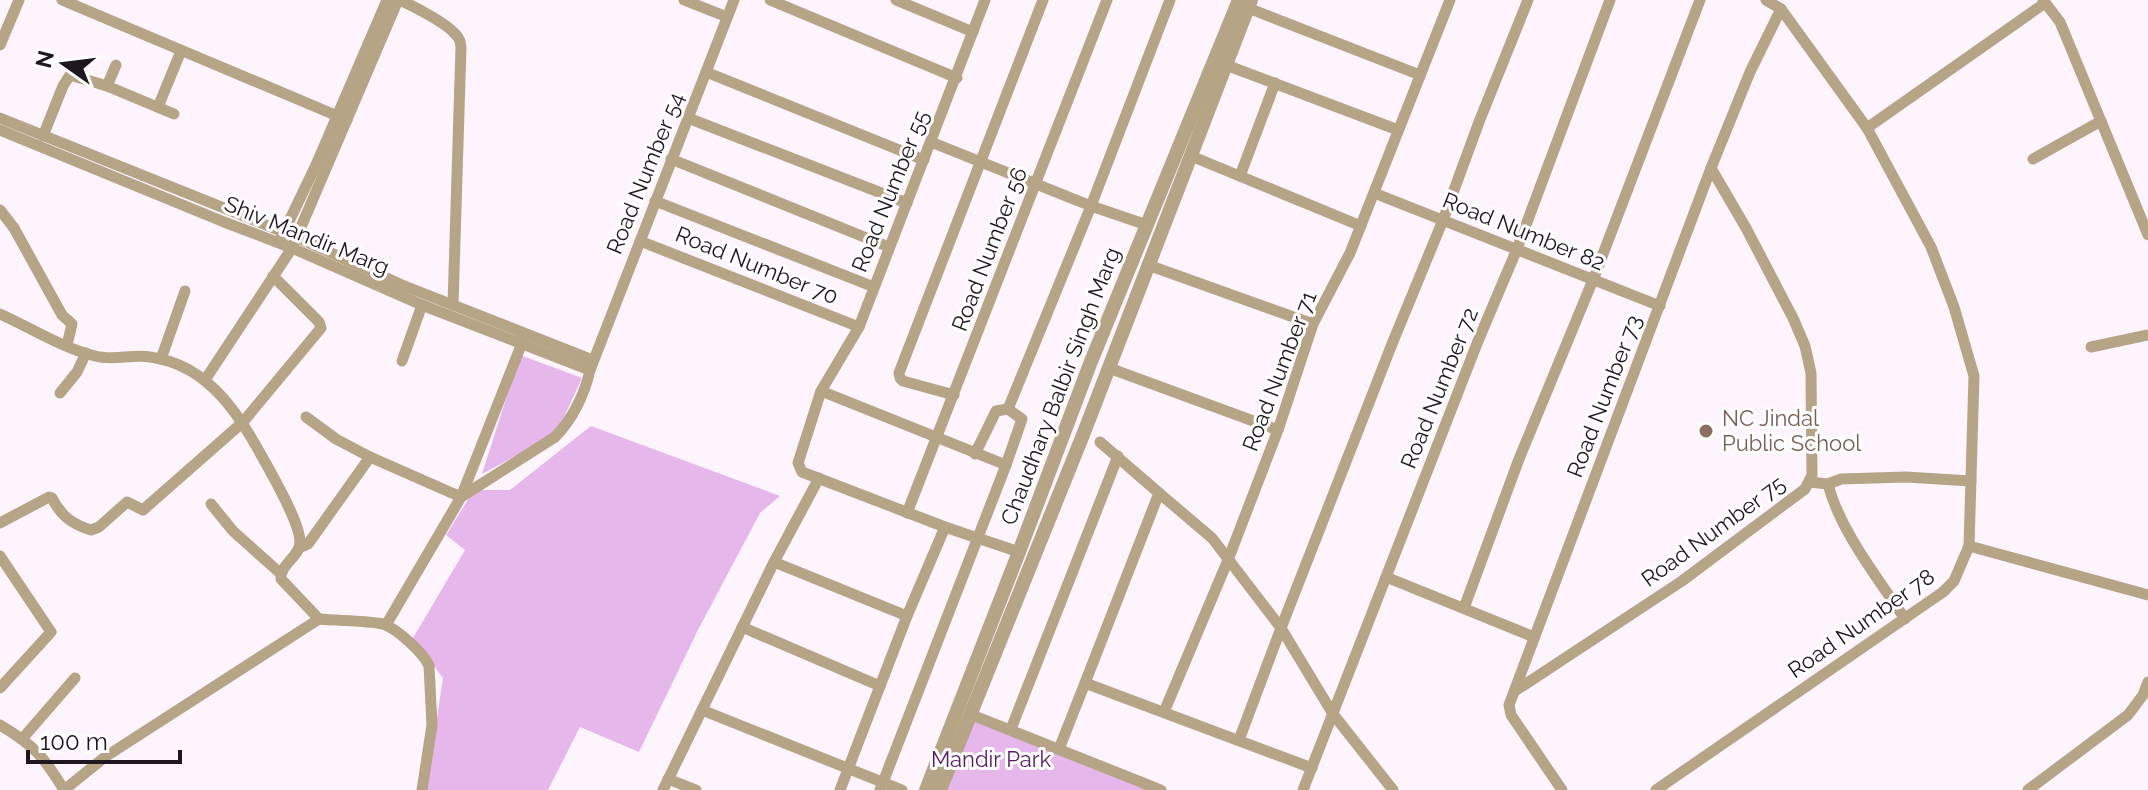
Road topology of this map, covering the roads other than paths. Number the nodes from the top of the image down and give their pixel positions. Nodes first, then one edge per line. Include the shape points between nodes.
1 (19, 0) edge
2 (62, 0) edge
3 (387, 0) edge
4 (398, 0) edge
5 (684, 0) edge
6 (734, 0) edge
7 (770, 0) edge
8 (896, 0) edge
9 (985, 0) edge
10 (1043, 0) edge
11 (1107, 0) edge
12 (1170, 0) edge
13 (1450, 0) edge
14 (1528, 0) edge
15 (1610, 0) edge
16 (1700, 0) edge
17 (1766, 0) edge
18 (2044, 1) edge
19 (1246, 3) edge
20 (1781, 9) junction
21 (727, 17) junction
22 (973, 32) junction
23 (0, 45) edge
24 (181, 51) junction
25 (116, 65) dead end
26 (1226, 65) junction
27 (706, 72) junction
28 (1420, 75) junction
29 (957, 78) junction
30 (1275, 83) junction
31 (107, 86) junction
32 (158, 107) junction
33 (174, 114) dead end
34 (0, 118) edge
35 (342, 118) junction
36 (688, 118) junction
37 (2101, 121) junction
38 (1867, 128) junction
39 (2, 130) edge
40 (1398, 130) junction
41 (43, 136) junction
42 (931, 142) junction
43 (0, 143) edge
44 (1191, 156) junction
45 (671, 159) junction
46 (2033, 159) dead end
47 (924, 160) junction
48 (980, 162) junction
49 (1711, 168) junction
50 (1240, 176) junction
51 (1036, 184) junction
52 (1374, 193) junction
53 (655, 201) junction
54 (907, 203) junction
55 (1091, 206) junction
56 (0, 210) edge
57 (1443, 220) junction
58 (1147, 225) junction
59 (1361, 226) junction
60 (2148, 235) edge
61 (282, 237) junction
62 (640, 241) junction
63 (294, 242) junction
64 (889, 247) junction
65 (1517, 249) junction
66 (1148, 265) junction
67 (273, 276) junction
68 (1593, 279) junction
69 (874, 287) junction
70 (185, 291) dead end
71 (422, 305) junction
72 (453, 305) junction
73 (1660, 306) junction
74 (0, 314) edge
75 (1313, 324) junction
76 (859, 327) junction
77 (2148, 335) edge
78 (524, 339) junction
79 (67, 345) junction
80 (2091, 347) dead end
81 (86, 353) junction
82 (161, 359) junction
83 (402, 361) dead end
84 (591, 365) junction
85 (1109, 368) junction
86 (205, 380) junction
87 (821, 391) junction
88 (60, 393) dead end
89 (954, 395) junction
90 (1008, 409) junction
91 (306, 417) dead end
92 (243, 422) junction
93 (1278, 430) junction
94 (936, 439) junction
95 (1100, 442) dead end
96 (975, 454) junction
97 (1118, 456) junction
98 (370, 457) junction
99 (1006, 465) junction
100 (819, 478) junction
101 (1971, 481) junction
102 (1810, 482) junction
103 (1828, 484) junction
104 (1159, 493) junction
105 (461, 497) junction
106 (211, 504) dead end
107 (907, 513) junction
108 (0, 523) edge
109 (945, 527) junction
110 (978, 538) junction
111 (1969, 546) junction
112 (299, 548) junction
113 (1019, 552) junction
114 (0, 556) edge
115 (1228, 560) junction
116 (774, 562) junction
117 (280, 573) junction
118 (1386, 577) junction
119 (2148, 595) edge
120 (1464, 608) junction
121 (907, 616) junction
122 (319, 619) junction
123 (1905, 619) junction
124 (386, 625) junction
125 (742, 627) junction
126 (1281, 628) junction
127 (1534, 637) junction
128 (75, 678) dead end
129 (2148, 682) edge
130 (1085, 683) junction
131 (880, 686) junction
132 (0, 688) edge
133 (1514, 692) junction
134 (702, 710) junction
135 (1164, 712) junction
136 (1333, 714) junction
137 (972, 715) junction
138 (0, 725) edge
139 (1011, 729) junction
140 (22, 739) junction
141 (1239, 740) junction
142 (1059, 749) junction
143 (849, 768) junction
144 (1312, 768) junction
145 (666, 785) edge
146 (881, 786) edge
147 (1388, 787) edge
148 (64, 790) edge
149 (422, 790) edge
150 (696, 790) edge
151 (840, 790) edge
152 (902, 790) edge
153 (926, 790) edge
154 (940, 790) edge
155 (1161, 790) edge
156 (1303, 790) edge
157 (1562, 790) edge
158 (1656, 790) edge
159 (2028, 790) edge

1 - 23 street
2 - 24 street
3 - 35 street
4 - 35 street
4 - 72 street via 454,31 461,47
5 - 21 street
6 - 21 street, Road Number 54
7 - 29 street
8 - 22 street
9 - 22 street, Road Number 55
10 - 48 street
11 - 51 street, Road Number 56
12 - 55 street
13 - 28 street, Road Number 71
14 - 57 street
15 - 65 street, Road Number 72
16 - 68 street
17 - 20 street, Road Number 78
18 - 37 street via 2060,22
18 - 38 street
19 - 26 street, Chaudhary Balbir Singh Marg
19 - 28 street
19 - 58 street, Chaudhary Balbir Singh Marg
20 - 38 street, Road Number 78
20 - 49 street, Road Number 73
21 - 27 street, Road Number 54
22 - 29 street, Road Number 55
24 - 32 street
24 - 35 street
25 - 31 street
26 - 30 street
26 - 44 street, Chaudhary Balbir Singh Marg
27 - 36 street, Road Number 54
27 - 47 street
28 - 40 street, Road Number 71
29 - 42 street, Road Number 55
30 - 40 street
30 - 50 street
31 - 32 street
31 - 41 street via 70,75
32 - 33 street
34 - 41 street
35 - 61 street
35 - 63 street
36 - 45 street, Road Number 54
36 - 54 street
37 - 46 street
37 - 60 street
38 - 101 street, Road Number 78 via 1931,247 1954,307 1974,376
39 - 43 street
39 - 61 street, Shiv Mandir Marg via 224,222
40 - 52 street, Road Number 71
41 - 61 street
42 - 47 street, Road Number 55
42 - 48 street
44 - 50 street
44 - 66 street, Chaudhary Balbir Singh Marg
45 - 53 street, Road Number 54
45 - 64 street
47 - 54 street, Road Number 55
48 - 51 street
48 - 89 street via 899,373 903,381
49 - 73 street, Road Number 73
49 - 102 street, Road Number 75 via 1805,346 1811,373
50 - 59 street
51 - 55 street
51 - 89 street, Road Number 56
52 - 57 street, Road Number 82
52 - 59 street, Road Number 71
53 - 62 street, Road Number 54
53 - 69 street
54 - 64 street, Road Number 55
55 - 58 street
55 - 90 street
56 - 79 street via 72,324
57 - 65 street, Road Number 82
57 - 126 street
58 - 113 street, Chaudhary Balbir Singh Marg
59 - 75 street, Road Number 71
61 - 63 street, Shiv Mandir Marg
62 - 76 street, Road Number 70
62 - 84 street, Road Number 54
63 - 67 street
63 - 71 street, Shiv Mandir Marg
63 - 72 street
64 - 69 street, Road Number 55
65 - 68 street, Road Number 82
65 - 118 street, Road Number 72
66 - 75 street
66 - 85 street, Chaudhary Balbir Singh Marg
67 - 86 street
67 - 92 street via 321,328
68 - 73 street, Road Number 82
68 - 120 street
69 - 76 street, Road Number 55
70 - 82 street
71 - 78 street, Shiv Mandir Marg
71 - 83 street
72 - 78 street
73 - 127 street, Road Number 73
74 - 79 street
75 - 93 street, Road Number 71
76 - 87 street, Road Number 55
77 - 80 street
78 - 84 street
78 - 105 street
79 - 81 street
81 - 82 street
81 - 88 street
82 - 86 street
84 - 105 street, Road Number 54 via 569,420 555,437
85 - 93 street
85 - 137 street, Chaudhary Balbir Singh Marg
86 - 92 street
87 - 94 street
87 - 100 street, Road Number 55 via 798,463 802,472
89 - 94 street, Road Number 56
90 - 96 street via 995,412
90 - 99 street via 1022,419
91 - 98 street
92 - 108 street via 143,510 127,502 91,530 68,520 49,497
92 - 112 street via 288,504
93 - 115 street, Road Number 71
94 - 96 street
94 - 107 street, Road Number 56
95 - 97 street
96 - 99 street
97 - 104 street
97 - 139 street
98 - 105 street
98 - 112 street via 308,544
99 - 110 street
100 - 107 street
100 - 116 street
101 - 103 street via 1906,477
101 - 111 street, Road Number 78
102 - 103 street
102 - 133 street, Road Number 75 via 1682,581
103 - 123 street via 1856,544
104 - 115 street via 1212,538
104 - 130 street
105 - 124 street
106 - 117 street
107 - 109 street
109 - 110 street
109 - 121 street
110 - 113 street
110 - 146 street
111 - 119 street
111 - 123 street, Road Number 78 via 1954,581
112 - 117 street
113 - 153 street, Chaudhary Balbir Singh Marg
114 - 132 street via 51,632
115 - 126 street
115 - 135 street, Road Number 71
116 - 121 street
116 - 125 street
117 - 122 street
118 - 120 street
118 - 136 street, Road Number 72
120 - 127 street
121 - 131 street
122 - 124 street
122 - 148 street via 105,757
123 - 158 street, Road Number 78
124 - 149 street via 429,666 432,725
125 - 131 street
125 - 134 street
126 - 136 street
126 - 141 street
127 - 133 street, Road Number 73
128 - 140 street
129 - 159 street via 2128,715
130 - 135 street
130 - 142 street
131 - 143 street
133 - 157 street, Road Number 73 via 1511,715
134 - 143 street
134 - 145 street
135 - 141 street
136 - 144 street, Road Number 72
136 - 147 street
137 - 139 street
137 - 154 street, Chaudhary Balbir Singh Marg
138 - 140 street
139 - 142 street
140 - 148 street via 45,759
141 - 144 street
142 - 155 street
143 - 146 street
143 - 151 street
144 - 156 street, Road Number 72
145 - 150 street
146 - 152 street

